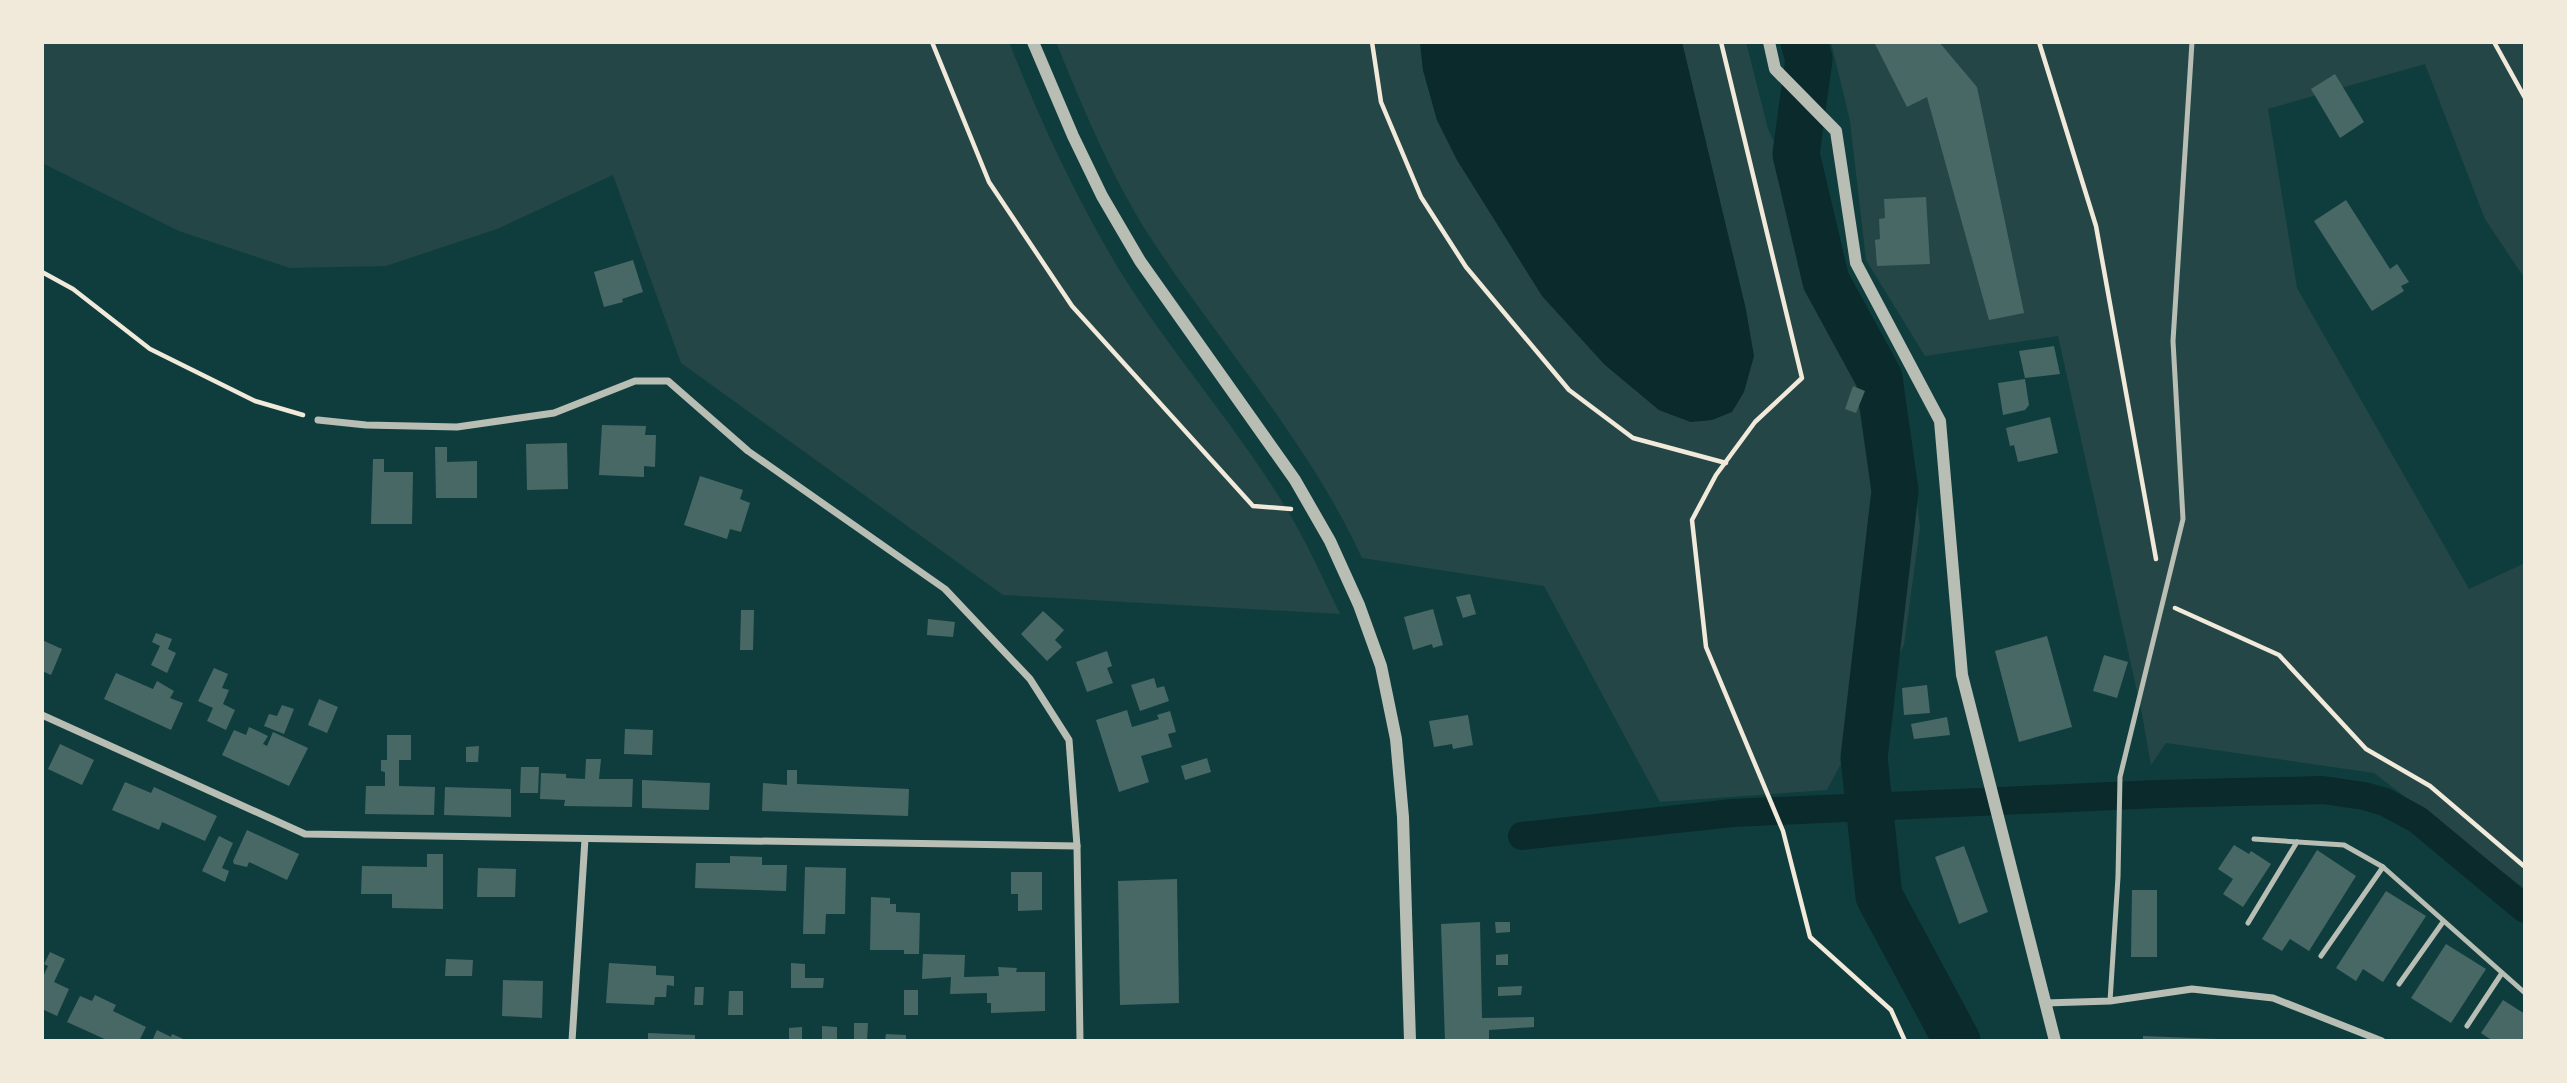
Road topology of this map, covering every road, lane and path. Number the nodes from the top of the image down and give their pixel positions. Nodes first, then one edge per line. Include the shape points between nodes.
1 (932, 42) edge
2 (1033, 42) edge
3 (1372, 42) edge
4 (1721, 42) edge
5 (1769, 42) edge
6 (2039, 42) edge
7 (2192, 42) edge
8 (2494, 42) edge
9 (2525, 98) edge
10 (42, 272) edge
11 (318, 420) joint
12 (1726, 463) junction
13 (1313, 511) junction
14 (2157, 566) dead end
15 (2162, 603) junction
16 (42, 715) edge
17 (585, 839) junction
18 (2254, 839) dead end
19 (2297, 842) junction
20 (1077, 846) junction
21 (2383, 867) junction
22 (2525, 867) edge
23 (2443, 922) junction
24 (2248, 923) dead end
25 (2321, 956) dead end
26 (2502, 973) junction
27 (2399, 984) dead end
28 (2525, 993) edge
29 (2110, 1001) junction
30 (2045, 1003) junction
31 (2467, 1026) dead end
32 (572, 1041) edge
33 (1080, 1041) edge
34 (1410, 1041) edge
35 (1905, 1041) edge
36 (2055, 1041) edge
37 (2382, 1041) edge

1 - 13 path via 989,182 1072,306 1253,506
2 - 13 street via 1102,196 1140,261
3 - 12 path via 1381,102 1421,197 1466,267 1569,390 1633,438
4 - 12 path via 1802,379 1755,422
5 - 30 street via 1775,69 1836,131 1856,263 1940,421 1962,675
6 - 14 path via 2096,226
7 - 15 lane via 2173,341 2183,519
8 - 9 path
10 - 11 path via 73,289 150,349 255,401
11 - 20 street via 457,427 554,413 635,381 668,381 748,451 945,589 1030,679 1069,740
12 - 35 path via 1692,520 1706,647 1783,831 1810,937 1891,1010
13 - 34 street via 1359,605 1377,654 1396,739
15 - 22 path via 2279,655 2366,750 2430,786
15 - 29 lane via 2120,777
16 - 17 street via 305,834
17 - 20 street
17 - 32 street
18 - 19 lane
19 - 21 lane via 2344,845
19 - 24 lane
20 - 33 street
21 - 23 lane
21 - 25 lane
23 - 26 lane
23 - 27 lane
26 - 28 lane
26 - 31 lane
29 - 30 street
29 - 37 street via 2192,989 2273,998
30 - 36 street

